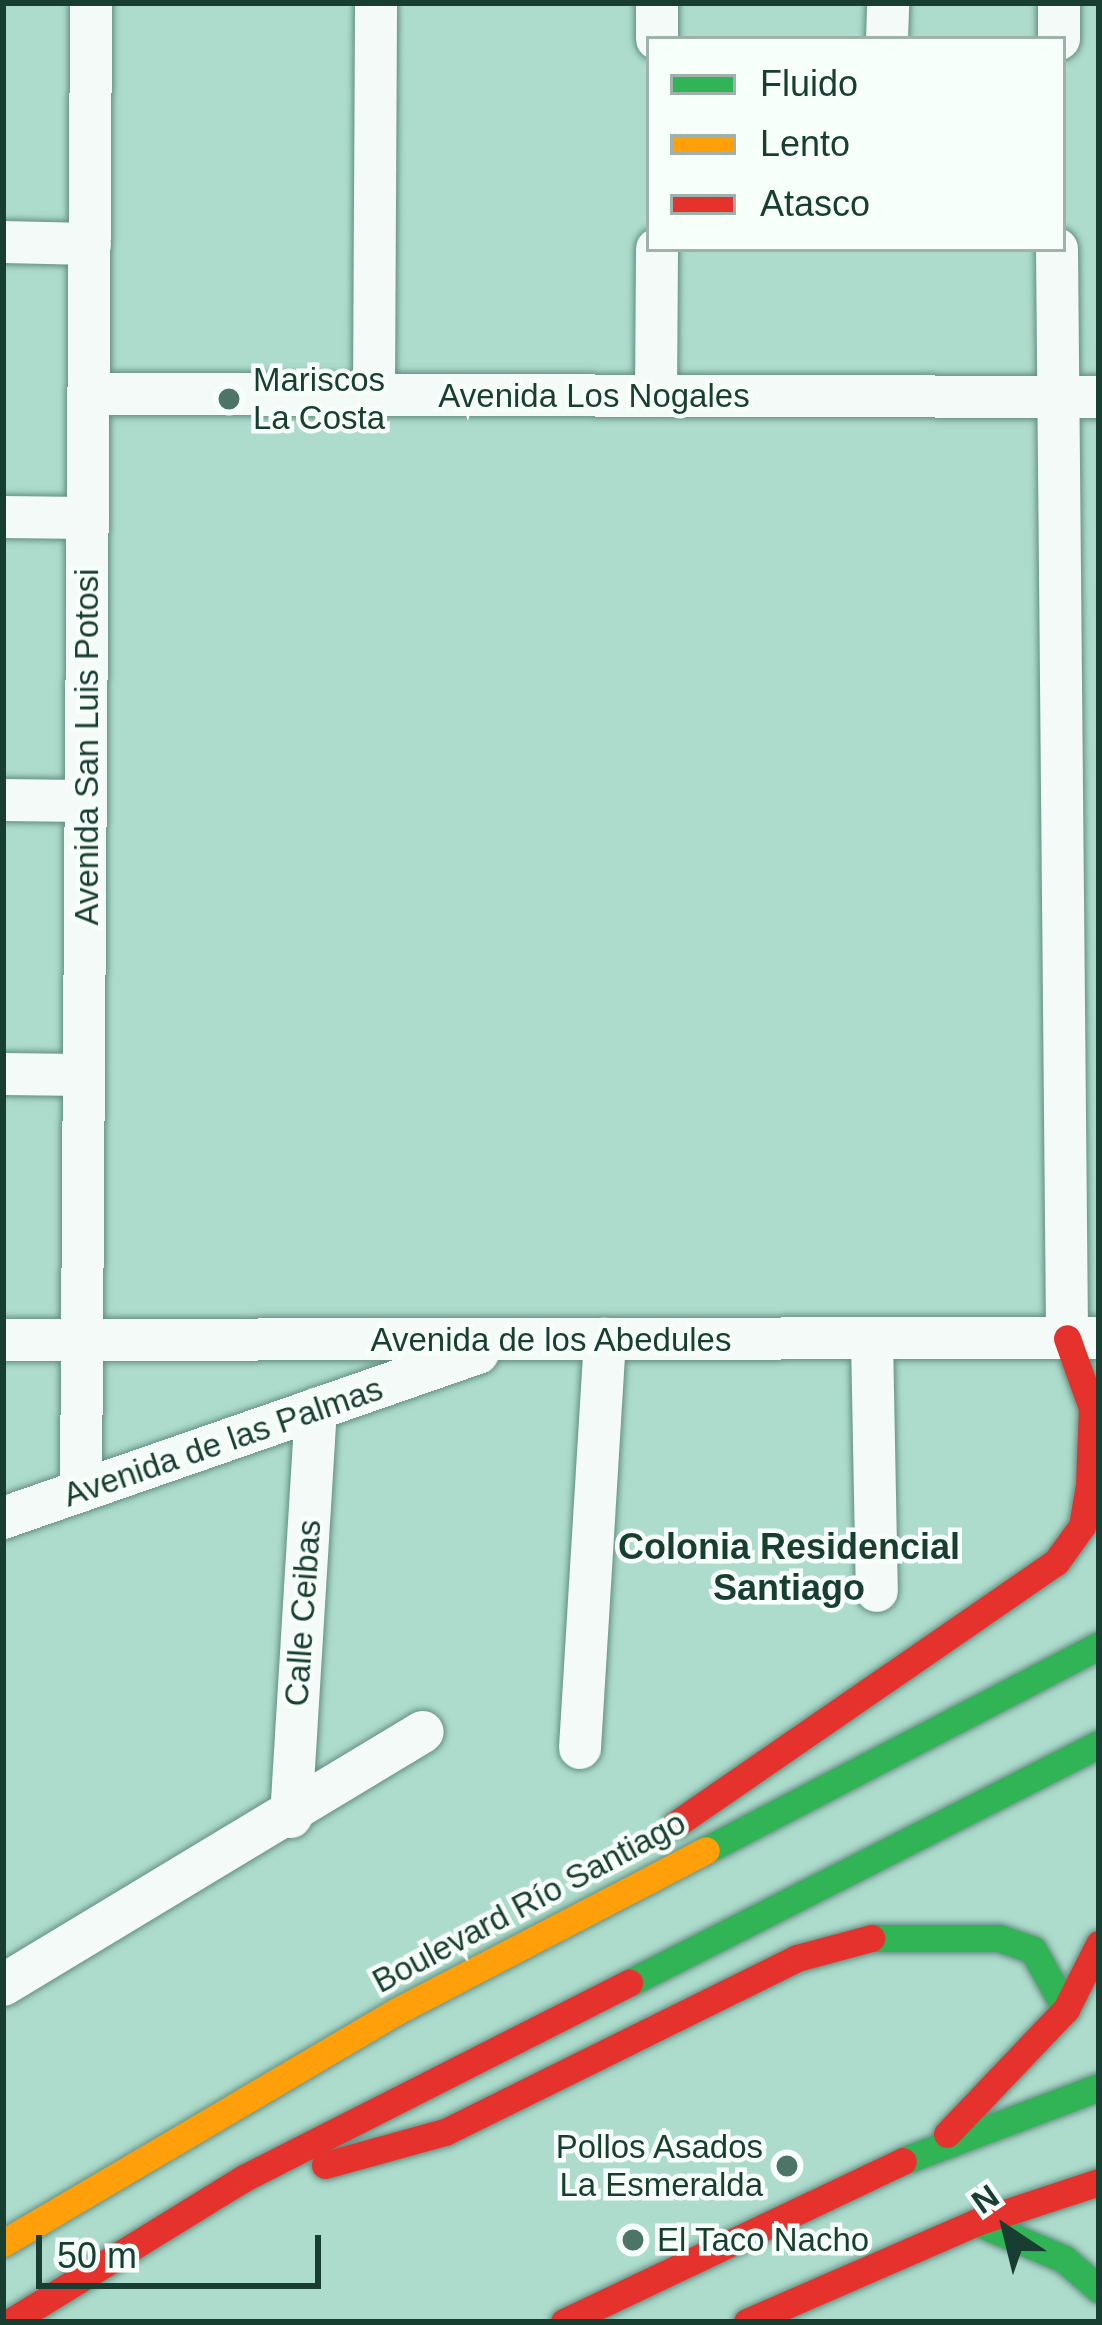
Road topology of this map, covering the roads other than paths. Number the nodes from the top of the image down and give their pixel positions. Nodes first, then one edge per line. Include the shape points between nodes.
1 (91, 3) edge
2 (376, 3) edge
3 (657, 3) edge
4 (888, 3) edge
5 (1059, 3) edge
6 (657, 36) edge
7 (887, 36) edge
8 (1059, 36) edge
9 (3, 242) edge
10 (90, 244) junction
11 (657, 252) edge
12 (1057, 252) edge
13 (89, 394) junction
14 (374, 395) junction
15 (656, 396) junction
16 (1056, 397) junction
17 (1099, 397) edge
18 (3, 517) edge
19 (88, 518) junction
20 (3, 800) edge
21 (86, 800) junction
22 (3, 1074) edge
23 (84, 1075) junction
24 (1083, 1338) edge
25 (605, 1339) junction
26 (872, 1339) junction
27 (3, 1340) edge
28 (83, 1340) junction
29 (511, 1342) junction
30 (316, 1409) junction
31 (81, 1491) junction
32 (3, 1518) edge
33 (878, 1591) dead end
34 (1099, 1645) edge
35 (423, 1732) dead end
36 (1099, 1744) edge
37 (580, 1748) dead end
38 (291, 1817) junction
39 (1099, 1944) edge
40 (3, 1985) edge
41 (1066, 2009) junction
42 (398, 2011) junction
43 (1099, 2087) edge
44 (931, 2149) junction
45 (244, 2178) junction
46 (1099, 2182) edge
47 (977, 2222) junction
48 (3, 2243) edge
49 (1099, 2289) edge
50 (10, 2322) edge
51 (564, 2322) edge
52 (747, 2322) edge

1 - 10 street, Avenida San Luis Potosi
2 - 14 street
3 - 6 street
4 - 7 street
5 - 8 street
9 - 10 street
10 - 13 street, Avenida San Luis Potosi
11 - 15 street
12 - 16 street
13 - 14 street, Avenida Los Nogales
13 - 19 street, Avenida San Luis Potosi
14 - 15 street, Avenida Los Nogales
15 - 16 street, Avenida Los Nogales
16 - 17 street, Avenida Los Nogales
16 - 24 street
18 - 19 street
19 - 21 street, Avenida San Luis Potosi
20 - 21 street
21 - 23 street, Avenida San Luis Potosi
22 - 23 street
23 - 28 street, Avenida San Luis Potosi
24 - 26 street, Avenida de los Abedules
24 - 42 main road via 1092,1408 1089,1484 1082,1526 1056,1562
25 - 26 street, Avenida de los Abedules
25 - 29 street, Avenida de los Abedules
25 - 37 street
26 - 33 street
27 - 28 street, Avenida de los Abedules
28 - 29 street, Avenida de los Abedules
28 - 31 street, Avenida San Luis Potosi
29 - 30 street, Avenida de las Palmas
30 - 31 street, Avenida de las Palmas
30 - 38 street, Calle Ceibas
31 - 32 street, Avenida de las Palmas
34 - 42 main road, Boulevard Río Santiago
35 - 38 street
36 - 45 main road
38 - 40 street
39 - 41 main road
41 - 44 main road
41 - 45 main road via 1033,1951 999,1937 864,1938 797,1958 445,2132 383,2155
42 - 48 main road, Boulevard Río Santiago
43 - 44 main road
44 - 51 main road
45 - 50 main road
46 - 47 main road
47 - 49 main road via 1064,2259
47 - 52 main road

